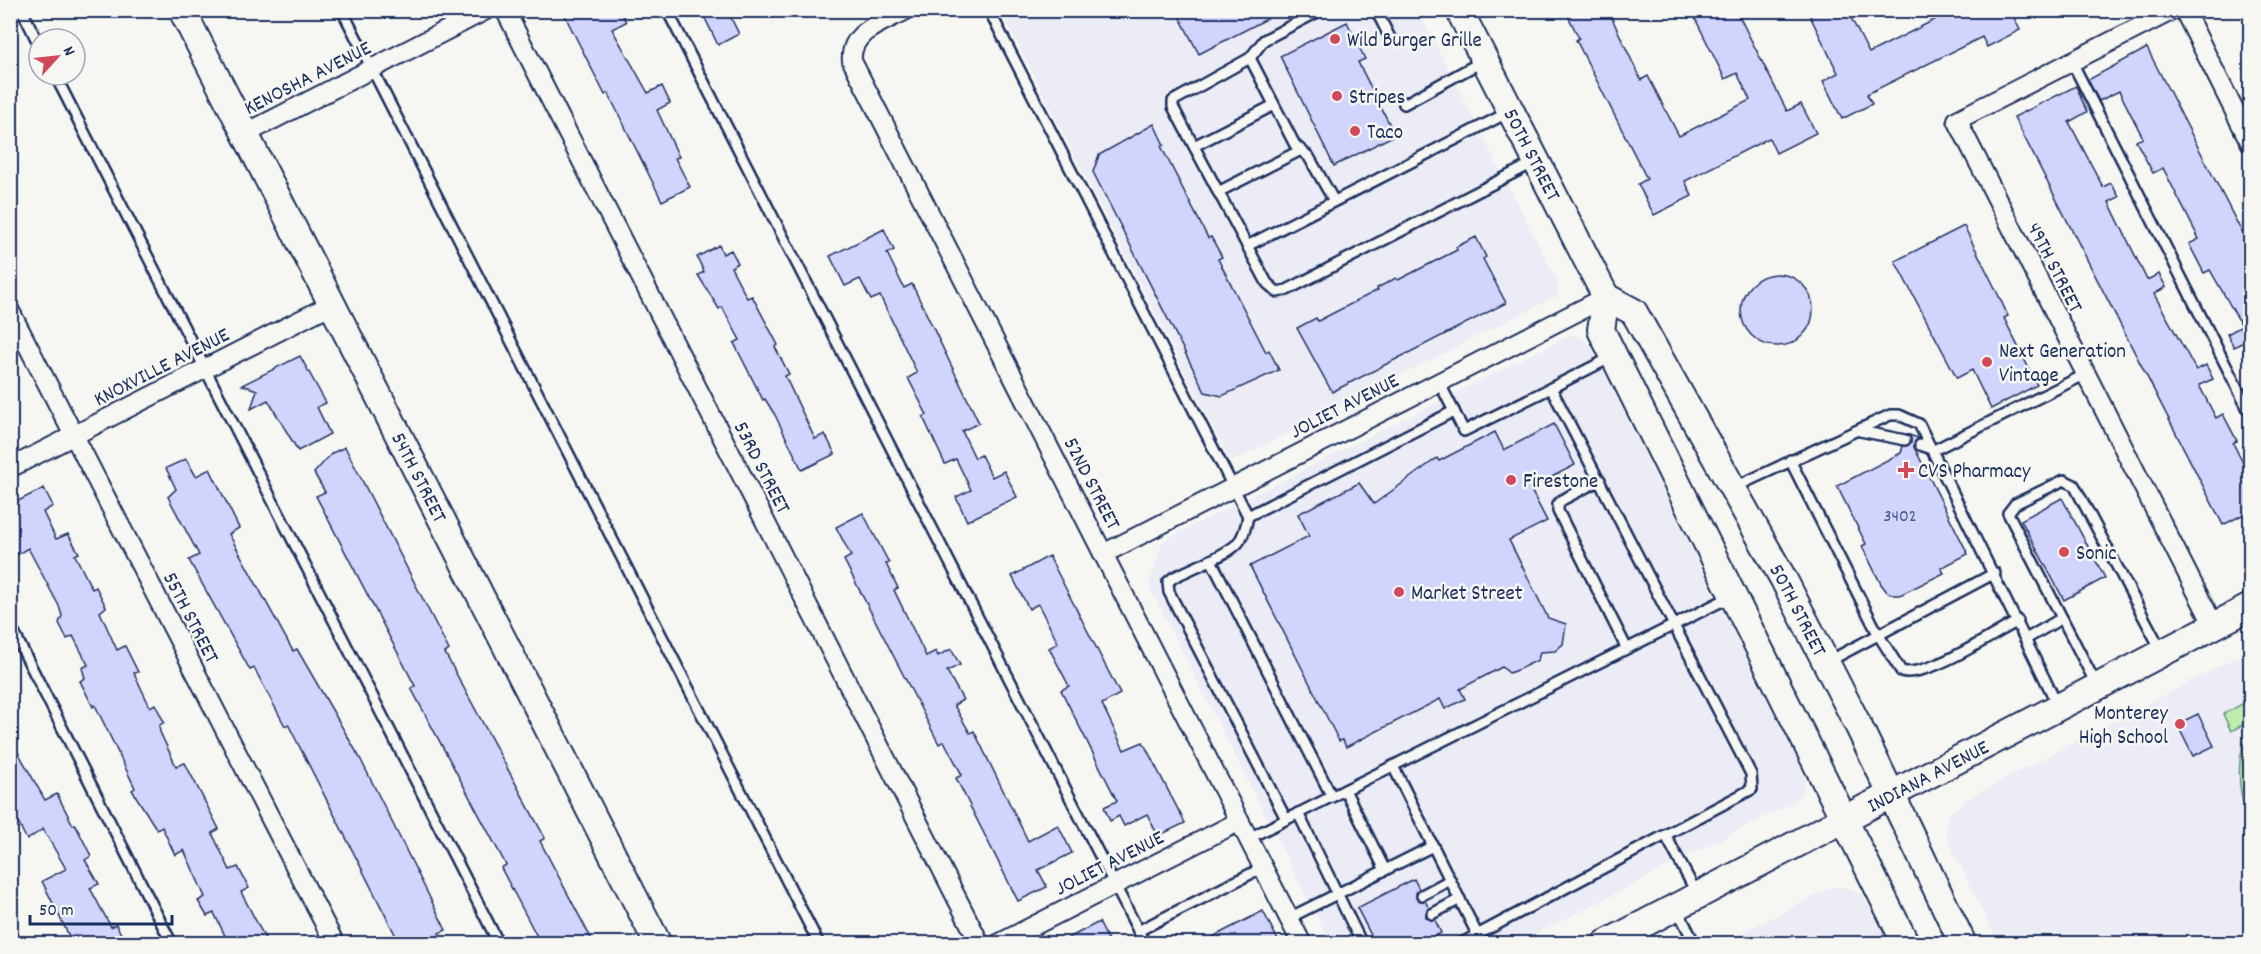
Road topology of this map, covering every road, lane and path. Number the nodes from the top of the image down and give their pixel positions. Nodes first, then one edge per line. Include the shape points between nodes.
1 (22, 10) edge
2 (182, 10) edge
3 (342, 10) edge
4 (505, 10) edge
5 (667, 10) edge
6 (906, 10) edge
7 (989, 10) edge
8 (1321, 10) edge
9 (1376, 10) edge
10 (1460, 10) edge
11 (2172, 10) edge
12 (2184, 10) edge
13 (474, 13) edge
14 (30, 27) edge
15 (1390, 38) dead end
16 (1250, 58) junction
17 (1485, 60) junction
18 (2072, 62) junction
19 (372, 69) junction
20 (61, 87) edge
21 (1404, 104) dead end
22 (1274, 105) junction
23 (1511, 111) junction
24 (245, 134) junction
25 (2250, 142) edge
26 (1194, 146) junction
27 (1300, 150) junction
28 (1537, 161) junction
29 (1218, 192) junction
30 (1334, 201) junction
31 (1247, 246) junction
32 (1606, 297) junction
33 (332, 304) junction
34 (10, 311) edge
35 (1614, 356) junction
36 (205, 369) junction
37 (2086, 374) junction
38 (1439, 382) junction
39 (1551, 388) junction
40 (1454, 411) junction
41 (2250, 412) edge
42 (1858, 431) junction
43 (74, 436) junction
44 (1905, 440) dead end
45 (1920, 445) dead end
46 (1934, 450) junction
47 (1790, 460) junction
48 (10, 468) edge
49 (1600, 480) junction
50 (1234, 487) junction
51 (1733, 488) junction
52 (1248, 516) junction
53 (1103, 554) junction
54 (1210, 560) junction
55 (1995, 573) junction
56 (1733, 595) junction
57 (2250, 607) edge
58 (2062, 618) junction
59 (2018, 621) junction
60 (1674, 623) junction
61 (10, 625) edge
62 (2214, 626) junction
63 (1878, 634) junction
64 (2026, 639) junction
65 (1626, 647) junction
66 (2162, 652) junction
67 (1827, 663) junction
68 (2097, 686) junction
69 (2058, 706) junction
70 (1393, 766) junction
71 (1345, 790) junction
72 (1890, 793) junction
73 (1332, 796) junction
74 (1298, 813) junction
75 (1286, 819) junction
76 (1844, 819) junction
77 (1240, 821) junction
78 (1666, 836) junction
79 (1249, 838) junction
80 (1433, 846) junction
81 (1264, 867) junction
82 (1385, 870) junction
83 (1450, 880) junction
84 (1114, 885) junction
85 (1338, 893) junction
86 (1422, 895) dead end
87 (1460, 899) junction
88 (1687, 901) junction
89 (1432, 914) dead end
90 (1289, 918) junction
91 (1365, 924) dead end
92 (1355, 929) junction
93 (1138, 931) junction
94 (1480, 939) edge
95 (172, 944) edge
96 (335, 944) edge
97 (499, 944) edge
98 (658, 944) edge
99 (819, 944) edge
100 (980, 944) edge
101 (998, 944) edge
102 (1145, 944) edge
103 (1302, 944) edge
104 (1362, 944) edge
105 (1460, 944) edge
106 (1605, 944) edge
107 (1695, 944) edge
108 (1906, 944) edge
109 (1963, 944) edge

1 - 14 lane
2 - 24 main road, 54TH STREET
3 - 19 lane
4 - 100 street, 53RD STREET
5 - 84 lane
6 - 53 street, 52ND STREET via 860,35 852,61
7 - 50 lane
8 - 16 lane via 1264,40
9 - 15 lane
10 - 17 main road, 50TH STREET
11 - 18 street
12 - 25 street
13 - 19 street, KENOSHA AVENUE
16 - 22 lane
16 - 26 lane via 1173,101
17 - 21 lane
17 - 23 main road, 50TH STREET
18 - 37 street, 49TH STREET via 1957,120
18 - 41 lane
19 - 24 street, KENOSHA AVENUE
19 - 99 lane
20 - 36 lane
22 - 26 lane
22 - 27 lane
23 - 28 main road, 50TH STREET
23 - 30 lane
24 - 33 main road, 54TH STREET
26 - 29 lane
27 - 29 lane
27 - 30 lane via 1309,157
28 - 31 lane via 1287,290 1277,292 1267,284
28 - 32 main road, 50TH STREET
29 - 31 lane
30 - 31 lane
32 - 35 main road via 1601,330
32 - 38 street, JOLIET AVENUE
32 - 51 main road, 50TH STREET via 1634,312
33 - 36 street, KNOXVILLE AVENUE
33 - 98 main road, 54TH STREET
34 - 43 street, 55TH STREET
35 - 39 lane
35 - 56 main road
36 - 43 street, KNOXVILLE AVENUE
36 - 97 lane
37 - 46 lane
37 - 62 street, 49TH STREET
38 - 40 lane
38 - 50 street, JOLIET AVENUE
39 - 40 lane via 1464,431
39 - 49 lane
40 - 52 lane
42 - 44 lane
42 - 46 lane via 1890,415 1899,415 1919,424
42 - 47 lane
43 - 48 street, KNOXVILLE AVENUE
43 - 96 street, 55TH STREET
45 - 46 lane
46 - 55 lane
47 - 51 lane
47 - 63 lane
49 - 60 lane
49 - 65 lane via 1562,500 1558,511
50 - 52 lane
50 - 53 street, JOLIET AVENUE
51 - 67 main road, 50TH STREET
52 - 54 lane via 1236,547
53 - 77 street, 52ND STREET
54 - 73 lane
54 - 75 lane via 1174,577 1168,582 1169,592
55 - 59 lane
55 - 63 lane
56 - 60 lane
56 - 76 main road
57 - 62 main road, INDIANA AVENUE
58 - 64 lane
58 - 66 lane via 2008,513 2015,504 2064,480 2074,484
58 - 68 lane
59 - 63 lane via 1930,668 1908,673 1895,665
59 - 64 lane
60 - 65 lane
60 - 78 lane via 1754,781 1744,796
61 - 95 lane
62 - 66 main road, INDIANA AVENUE
63 - 67 lane
64 - 69 lane
65 - 70 lane
66 - 68 main road, INDIANA AVENUE
67 - 72 main road, 50TH STREET
68 - 69 main road, INDIANA AVENUE
69 - 72 main road, INDIANA AVENUE
70 - 71 lane
70 - 80 lane
71 - 73 lane
71 - 82 lane
72 - 76 main road, INDIANA AVENUE
72 - 109 main road, 50TH STREET
73 - 74 lane
74 - 75 lane
74 - 85 lane
75 - 79 lane
76 - 88 main road, INDIANA AVENUE
76 - 108 main road
77 - 79 street, 52ND STREET
77 - 84 street, JOLIET AVENUE
78 - 88 lane
78 - 94 lane
79 - 81 street, 52ND STREET
80 - 82 lane
80 - 83 lane
81 - 90 street, 52ND STREET
81 - 93 lane
82 - 85 lane
83 - 86 lane
83 - 87 lane
84 - 93 lane
84 - 101 street, JOLIET AVENUE
85 - 90 lane
85 - 92 lane
87 - 89 lane
87 - 94 lane
88 - 106 main road, INDIANA AVENUE
88 - 107 lane
90 - 103 street, 52ND STREET
91 - 92 lane
92 - 104 lane
93 - 102 lane
94 - 105 lane

